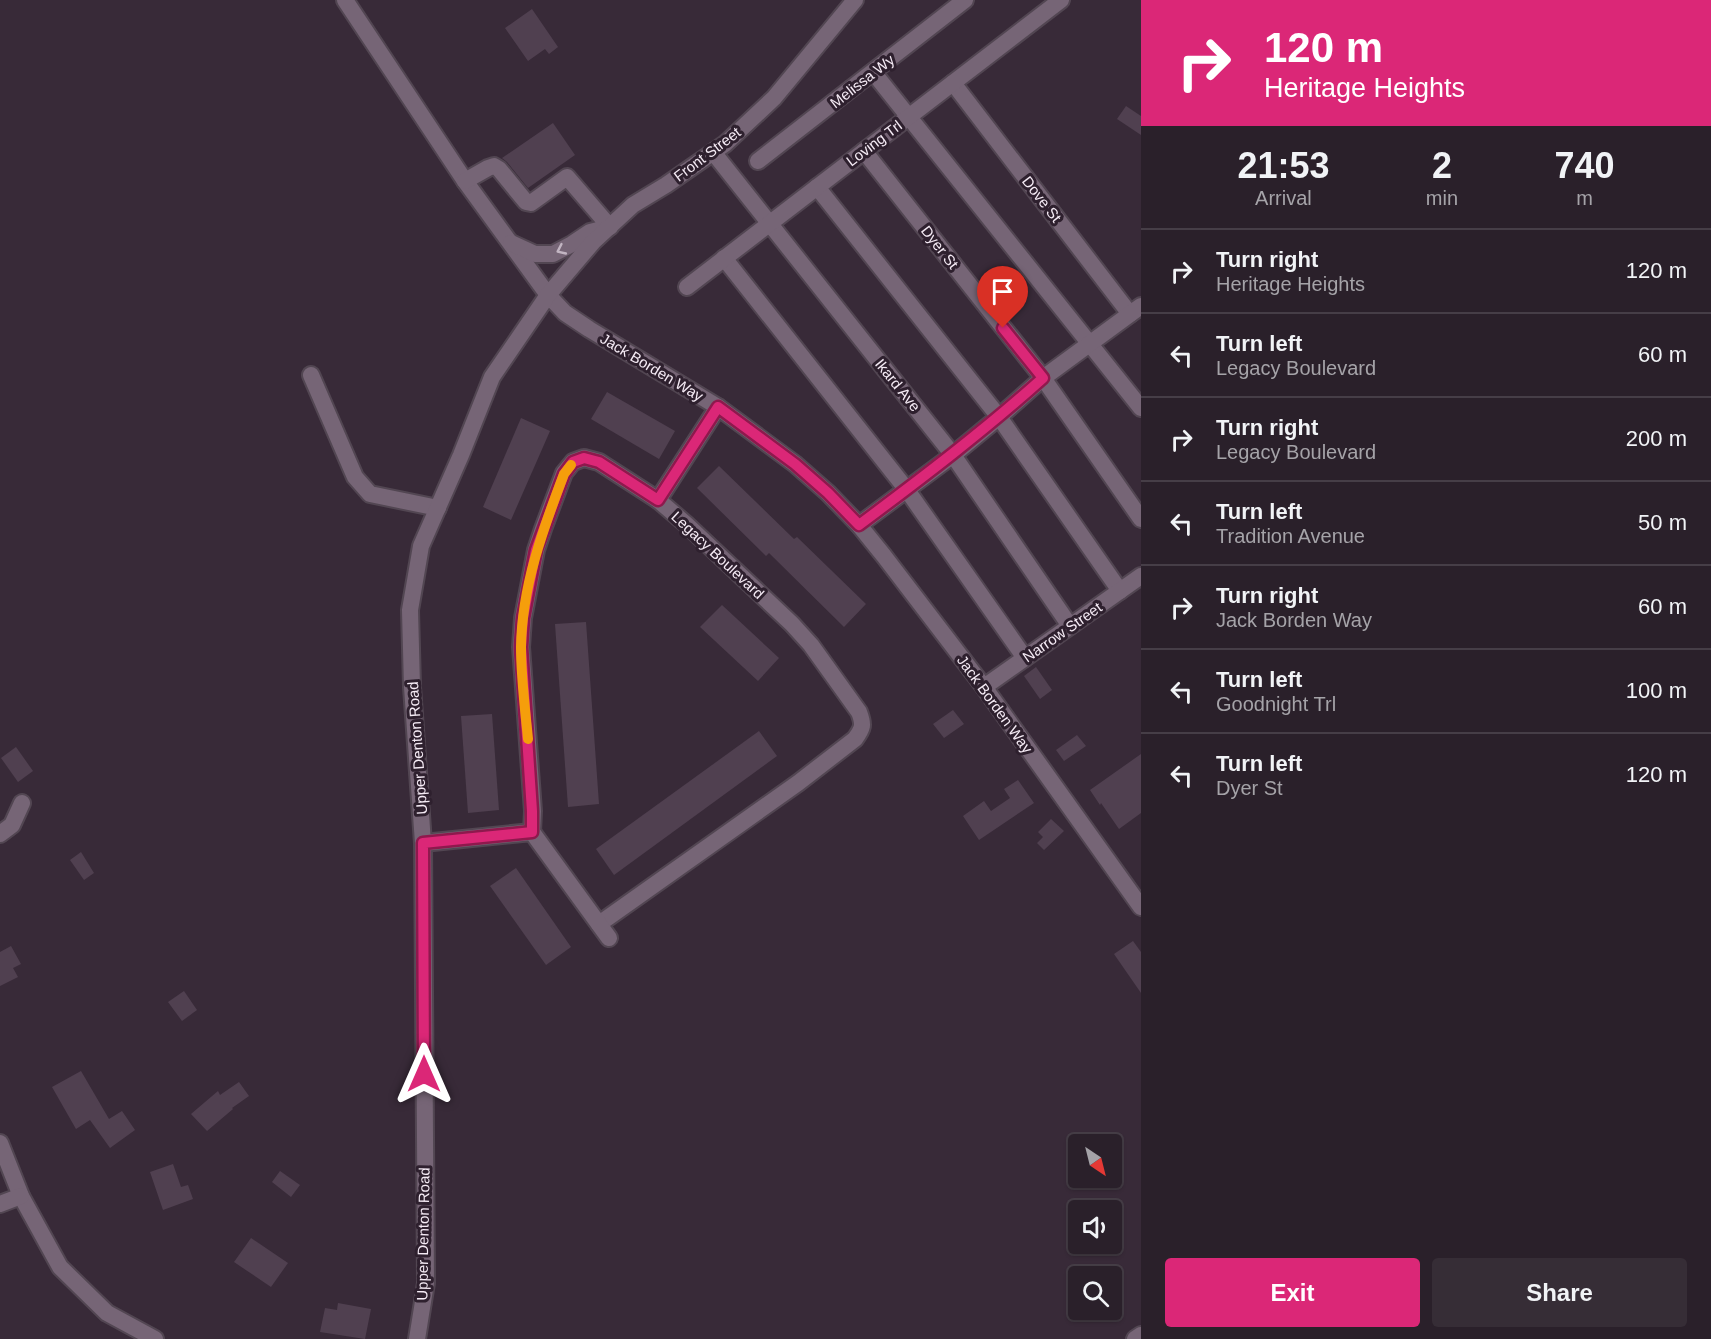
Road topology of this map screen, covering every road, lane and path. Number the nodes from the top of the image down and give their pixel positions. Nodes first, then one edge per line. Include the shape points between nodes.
1 (345, 0) edge
2 (855, 0) edge
3 (965, 0) edge
4 (1061, 0) edge
5 (873, 72) junction
6 (953, 83) junction
7 (909, 117) junction
8 (864, 151) junction
9 (713, 152) junction
10 (758, 161) dead end
11 (465, 182) junction
12 (816, 188) junction
13 (770, 224) junction
14 (610, 227) junction
15 (510, 243) junction
16 (724, 258) junction
17 (687, 287) dead end
18 (548, 295) junction
19 (1136, 310) edge
20 (1090, 344) junction
21 (311, 375) dead end
22 (1043, 378) junction
23 (718, 407) junction
24 (1141, 408) edge
25 (999, 417) junction
26 (953, 454) junction
27 (461, 455) joint
28 (907, 490) junction
29 (658, 500) junction
30 (438, 508) junction
31 (1141, 519) edge
32 (859, 525) junction
33 (1141, 576) edge
34 (1120, 591) junction
35 (1070, 626) junction
36 (1025, 658) junction
37 (984, 687) junction
38 (22, 804) dead end
39 (532, 832) junction
40 (0, 834) edge
41 (423, 843) junction
42 (1141, 907) edge
43 (599, 924) junction
44 (609, 938) dead end
45 (0, 1143) edge
46 (21, 1196) junction
47 (0, 1204) edge
48 (1141, 1335) edge
49 (155, 1339) edge
50 (417, 1339) edge
51 (1135, 1339) edge

1 - 11 street, Jack Borden Way
2 - 9 street, Front Street via 774,98
3 - 5 street, Melissa Wy
4 - 6 street, Loving Trl
5 - 7 street
5 - 10 street, Melissa Wy
6 - 7 street, Loving Trl
6 - 19 street, Dove St
7 - 8 street, Loving Trl
7 - 20 street
8 - 12 street, Loving Trl
8 - 22 street, Dyer St
9 - 13 street, Ikard Ave
9 - 14 street, Front Street via 633,205
11 - 14 street via 494,166 531,203 567,177
11 - 15 street, Jack Borden Way
12 - 13 street, Loving Trl
12 - 25 street
13 - 16 street, Loving Trl
13 - 26 street, Ikard Ave
14 -> 15 street via 590,232 553,254 536,254
14 - 18 street, Front Street
15 - 18 street, Jack Borden Way
16 - 17 street, Loving Trl
16 - 28 street
18 - 23 street, Jack Borden Way via 565,313 589,329
18 - 27 street, Front Street via 492,377
19 - 20 street
20 - 22 street
20 - 24 street
21 - 30 street via 363,488 370,494
22 - 25 street
22 - 31 street, Dyer St
23 - 29 street
23 - 32 street, Jack Borden Way via 795,464
25 - 26 street
25 - 34 street
26 - 28 street
26 - 35 street, Ikard Ave
27 - 30 street, Upper Denton Road
28 - 32 street
28 - 36 street
29 - 39 street, Legacy Boulevard via 599,462 584,458 573,462 564,474 547,518 536,550 521,647
29 - 43 street, Legacy Boulevard via 792,624 811,645 863,723 855,739 798,783
30 - 41 street, Upper Denton Road via 421,546 410,610
32 - 37 street, Jack Borden Way
33 - 34 street, Narrow Street
34 - 35 street, Narrow Street
35 - 36 street, Narrow Street
36 - 37 street, Narrow Street
37 - 42 street, Jack Borden Way
38 - 40 street via 12,825
39 - 41 street
39 - 43 street
41 - 50 street, Upper Denton Road via 426,1283
43 - 44 street
45 - 46 street
46 - 47 street
46 - 49 street via 60,1267 107,1313
48 - 51 street

